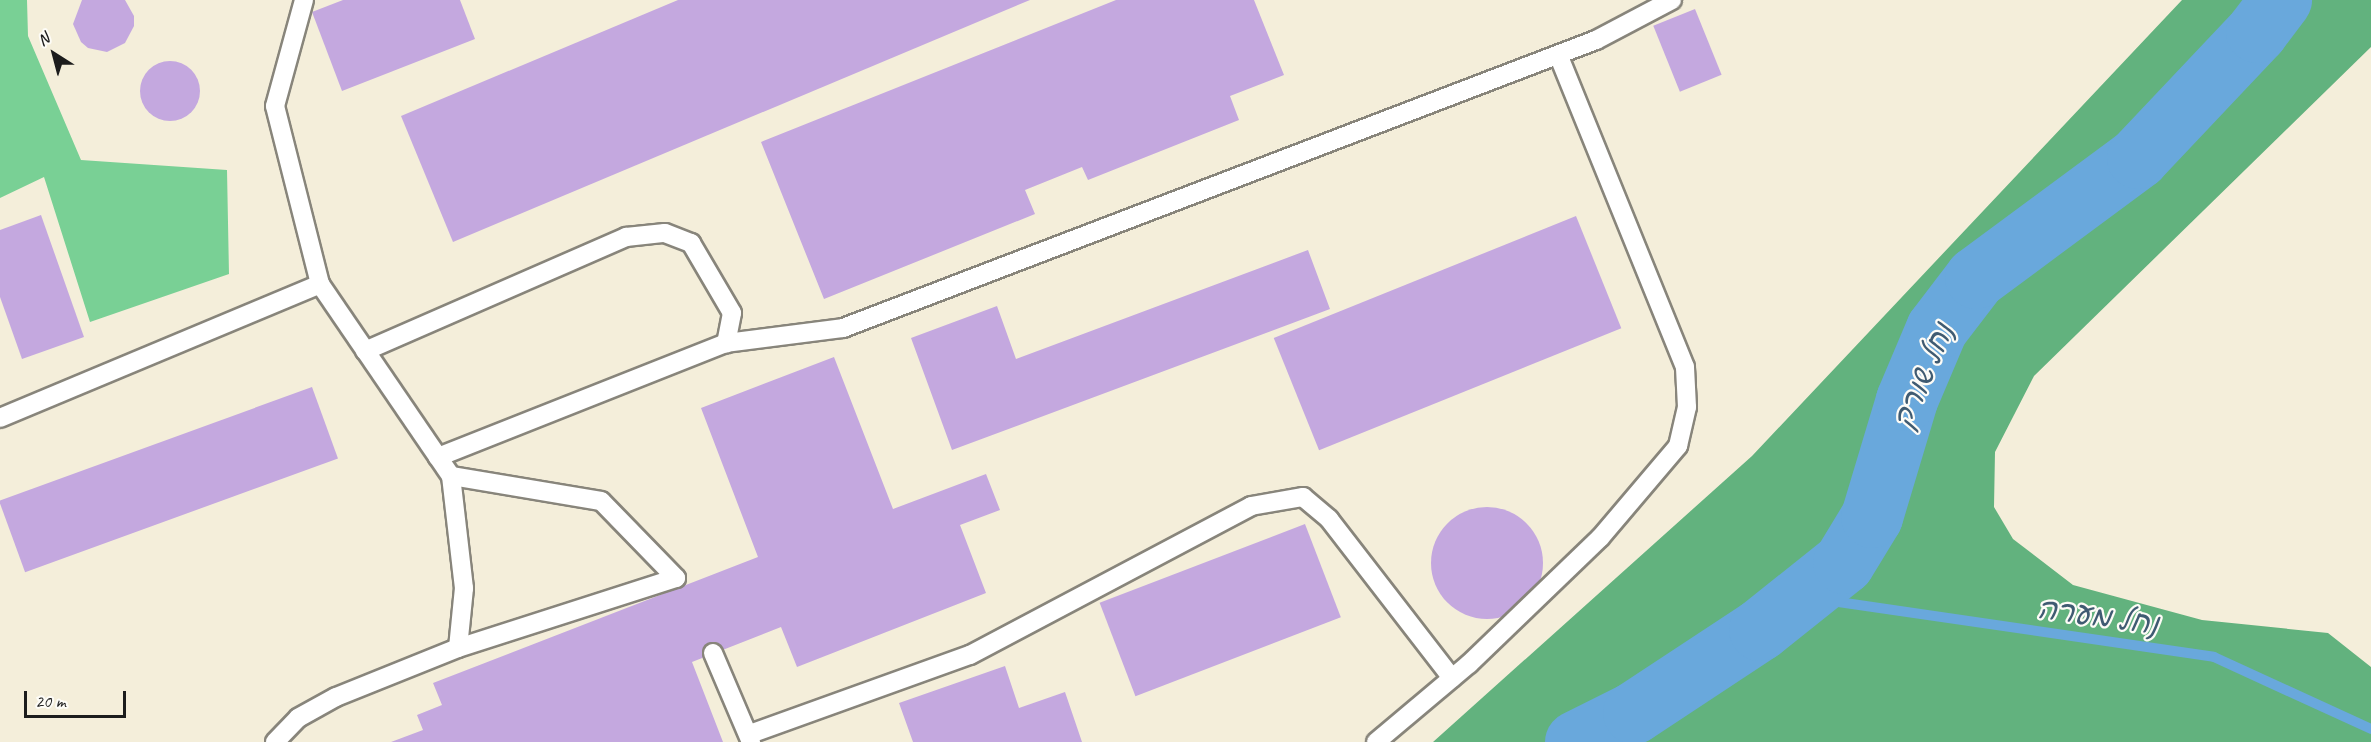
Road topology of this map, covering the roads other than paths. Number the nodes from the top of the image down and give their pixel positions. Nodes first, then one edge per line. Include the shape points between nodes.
1 (304, 0) edge
2 (1672, 0) edge
3 (1558, 55) junction
4 (320, 284) junction
5 (726, 343) junction
6 (365, 351) junction
7 (0, 418) edge
8 (438, 457) junction
9 (451, 476) junction
10 (458, 648) junction
11 (713, 653) dead end
12 (1452, 678) junction
13 (750, 738) edge
14 (275, 742) edge
15 (1376, 742) edge

1 - 4 lane via 275,106
2 - 3 lane via 1596,40
3 - 5 lane via 843,328
3 - 12 lane via 1685,367 1687,406 1678,446 1600,538
4 - 6 lane
4 - 7 lane
5 - 6 lane via 732,314 691,243 665,233 626,237
5 - 8 lane
6 - 8 lane
8 - 9 lane
9 - 10 lane via 464,588
9 - 10 lane via 601,501 676,578
10 - 14 lane via 336,697 298,718
11 - 13 lane
12 - 13 lane via 1329,519 1303,497 1251,506 970,655
12 - 15 lane

